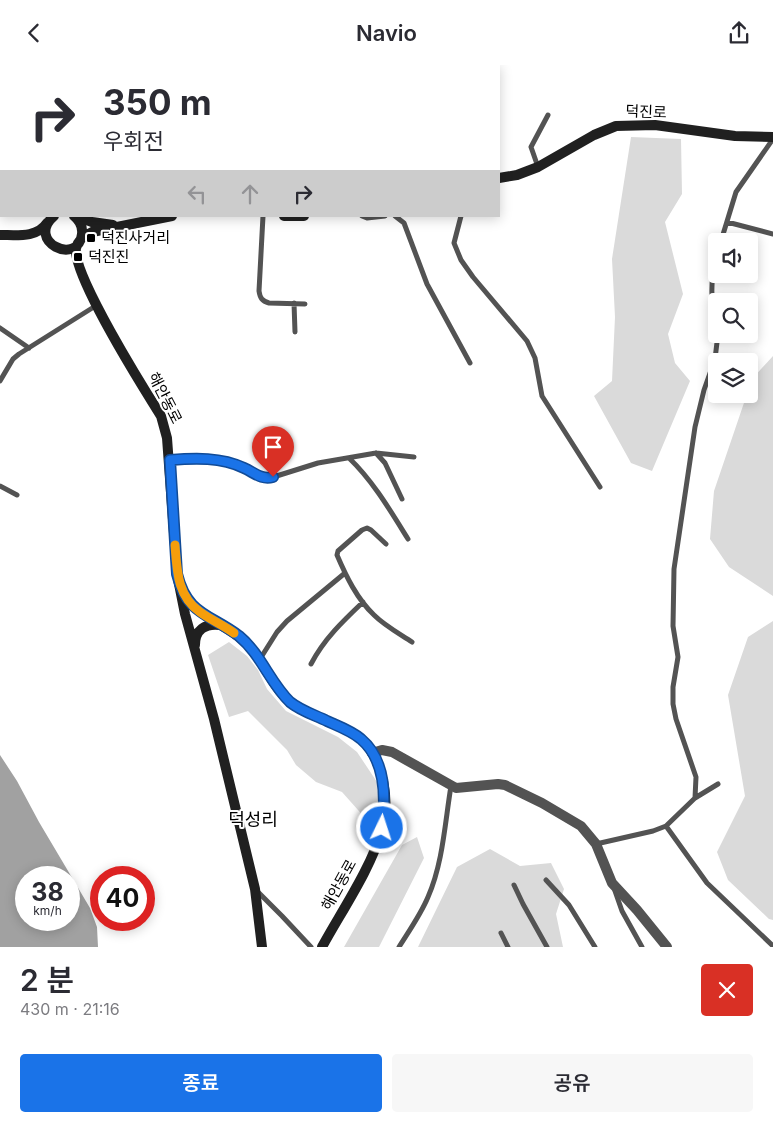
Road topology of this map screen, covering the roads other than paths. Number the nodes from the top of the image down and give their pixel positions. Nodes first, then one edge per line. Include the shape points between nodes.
1 (548, 115) dead end
2 (773, 138) edge
3 (538, 167) junction
4 (500, 178) edge
5 (76, 217) edge
6 (78, 217) edge
7 (167, 217) edge
8 (263, 217) edge
9 (364, 217) edge
10 (379, 217) edge
11 (397, 217) edge
12 (461, 217) edge
13 (50, 218) edge
14 (727, 222) junction
15 (124, 226) junction
16 (724, 233) edge
17 (773, 234) edge
18 (0, 235) edge
19 (18, 235) junction
20 (78, 243) junction
21 (54, 246) junction
22 (84, 278) junction
23 (294, 303) junction
24 (305, 304) dead end
25 (97, 305) junction
26 (0, 328) edge
27 (295, 332) dead end
28 (717, 343) edge
29 (29, 348) junction
30 (470, 363) dead end
31 (0, 381) edge
32 (376, 453) junction
33 (349, 457) junction
34 (414, 457) dead end
35 (170, 460) junction
36 (0, 487) edge
37 (600, 487) dead end
38 (17, 495) dead end
39 (402, 499) dead end
40 (408, 539) dead end
41 (386, 544) dead end
42 (345, 573) junction
43 (177, 574) junction
44 (362, 602) junction
45 (221, 625) junction
46 (412, 642) dead end
47 (195, 649) junction
48 (260, 659) junction
49 (311, 664) dead end
50 (372, 753) junction
51 (718, 785) dead end
52 (450, 786) junction
53 (695, 798) junction
54 (666, 826) junction
55 (596, 844) junction
56 (546, 880) dead end
57 (612, 883) junction
58 (514, 885) dead end
59 (255, 889) junction
60 (501, 933) dead end
61 (773, 946) edge
62 (262, 947) edge
63 (311, 947) edge
64 (322, 947) edge
65 (399, 947) edge
66 (508, 947) edge
67 (547, 947) edge
68 (595, 947) edge
69 (642, 947) edge
70 (667, 947) edge

1 - 3 lane via 531,147
2 - 3 street, 덕진로 via 655,125 616,126
2 - 14 lane via 736,192
3 - 4 street, 덕진로
5 - 20 street, 해안동로 via 82,228
6 - 15 street
7 - 15 street
8 - 23 lane via 260,297 269,303
9 - 10 lane
11 - 30 lane via 404,223 427,284
12 - 37 lane via 454,243 460,260 527,341 535,358 542,396
13 - 19 street via 36,233
13 - 21 street via 46,233
14 - 16 lane
14 - 17 lane
15 - 20 street via 92,232
18 - 19 street
19 - 21 street via 42,239
20 - 21 street via 68,249
20 - 22 street, 해안동로 via 77,257
21 - 22 street, 해안동로
22 - 25 street, 해안동로
23 - 24 lane
23 - 27 lane
25 - 29 lane
25 - 35 street, 해안동로 via 160,416
26 - 29 lane
28 - 53 lane via 695,427 674,569 674,626 678,657 673,704 696,777
29 - 31 lane via 13,359
32 - 33 lane
32 - 34 lane
32 - 39 lane via 385,463
33 - 35 lane via 267,479 224,461
33 - 40 lane via 365,473
35 - 43 street, 해안동로
36 - 38 lane
41 - 42 lane via 371,530 362,530 338,551
42 - 44 lane
42 - 48 lane via 277,631
43 - 45 street, 해안동로 via 183,593 193,606
43 - 47 street, 해안동로
44 - 46 lane via 376,617
44 - 49 lane via 332,633
45 - 47 street via 200,629
45 - 48 street, 해안동로 via 246,642
47 - 59 street, 해안동로
48 - 50 street, 해안동로 via 281,692 295,705 362,739
50 - 52 street via 382,750 392,753
50 - 64 street, 해안동로 via 384,788 382,828 369,862
51 - 53 lane
52 - 55 street via 462,789 498,784 514,788 582,826
52 - 65 lane via 430,891
53 - 54 lane
54 - 55 lane
54 - 61 lane via 707,883
55 - 57 street
56 - 68 lane via 569,905
57 - 69 lane via 622,911
57 - 70 street
58 - 67 lane
59 - 62 street, 해안동로
59 - 63 lane
60 - 66 lane

